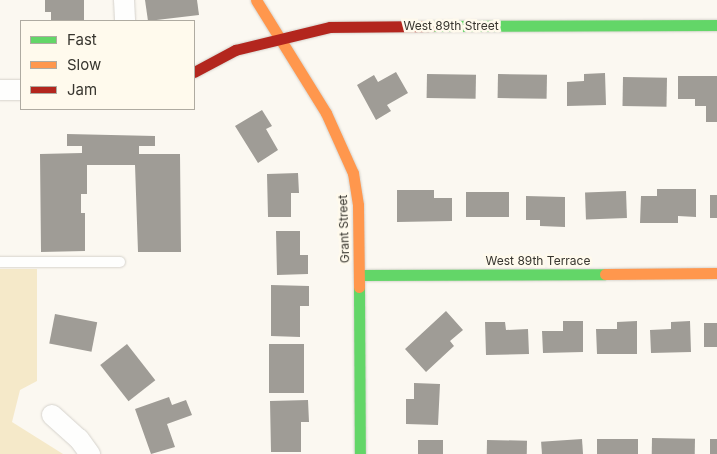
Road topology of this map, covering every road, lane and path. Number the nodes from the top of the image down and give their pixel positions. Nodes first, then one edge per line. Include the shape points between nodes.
1 (124, 0) edge
2 (256, 0) edge
3 (125, 20) edge
4 (717, 25) edge
5 (280, 39) junction
6 (195, 71) edge
7 (0, 90) edge
8 (20, 90) edge
9 (0, 262) edge
10 (120, 262) dead end
11 (717, 274) edge
12 (359, 275) junction
13 (52, 415) dead end
14 (90, 454) edge
15 (360, 454) edge

1 - 3 street
2 - 5 street, Grant Street
4 - 5 street, West 89th Street via 330,27
5 - 6 street, West 89th Street via 235,50
5 - 12 street, Grant Street via 326,113 354,173
7 - 8 street
9 - 10 lane
11 - 12 street, West 89th Terrace
12 - 15 street, Grant Street
13 - 14 street via 79,439

